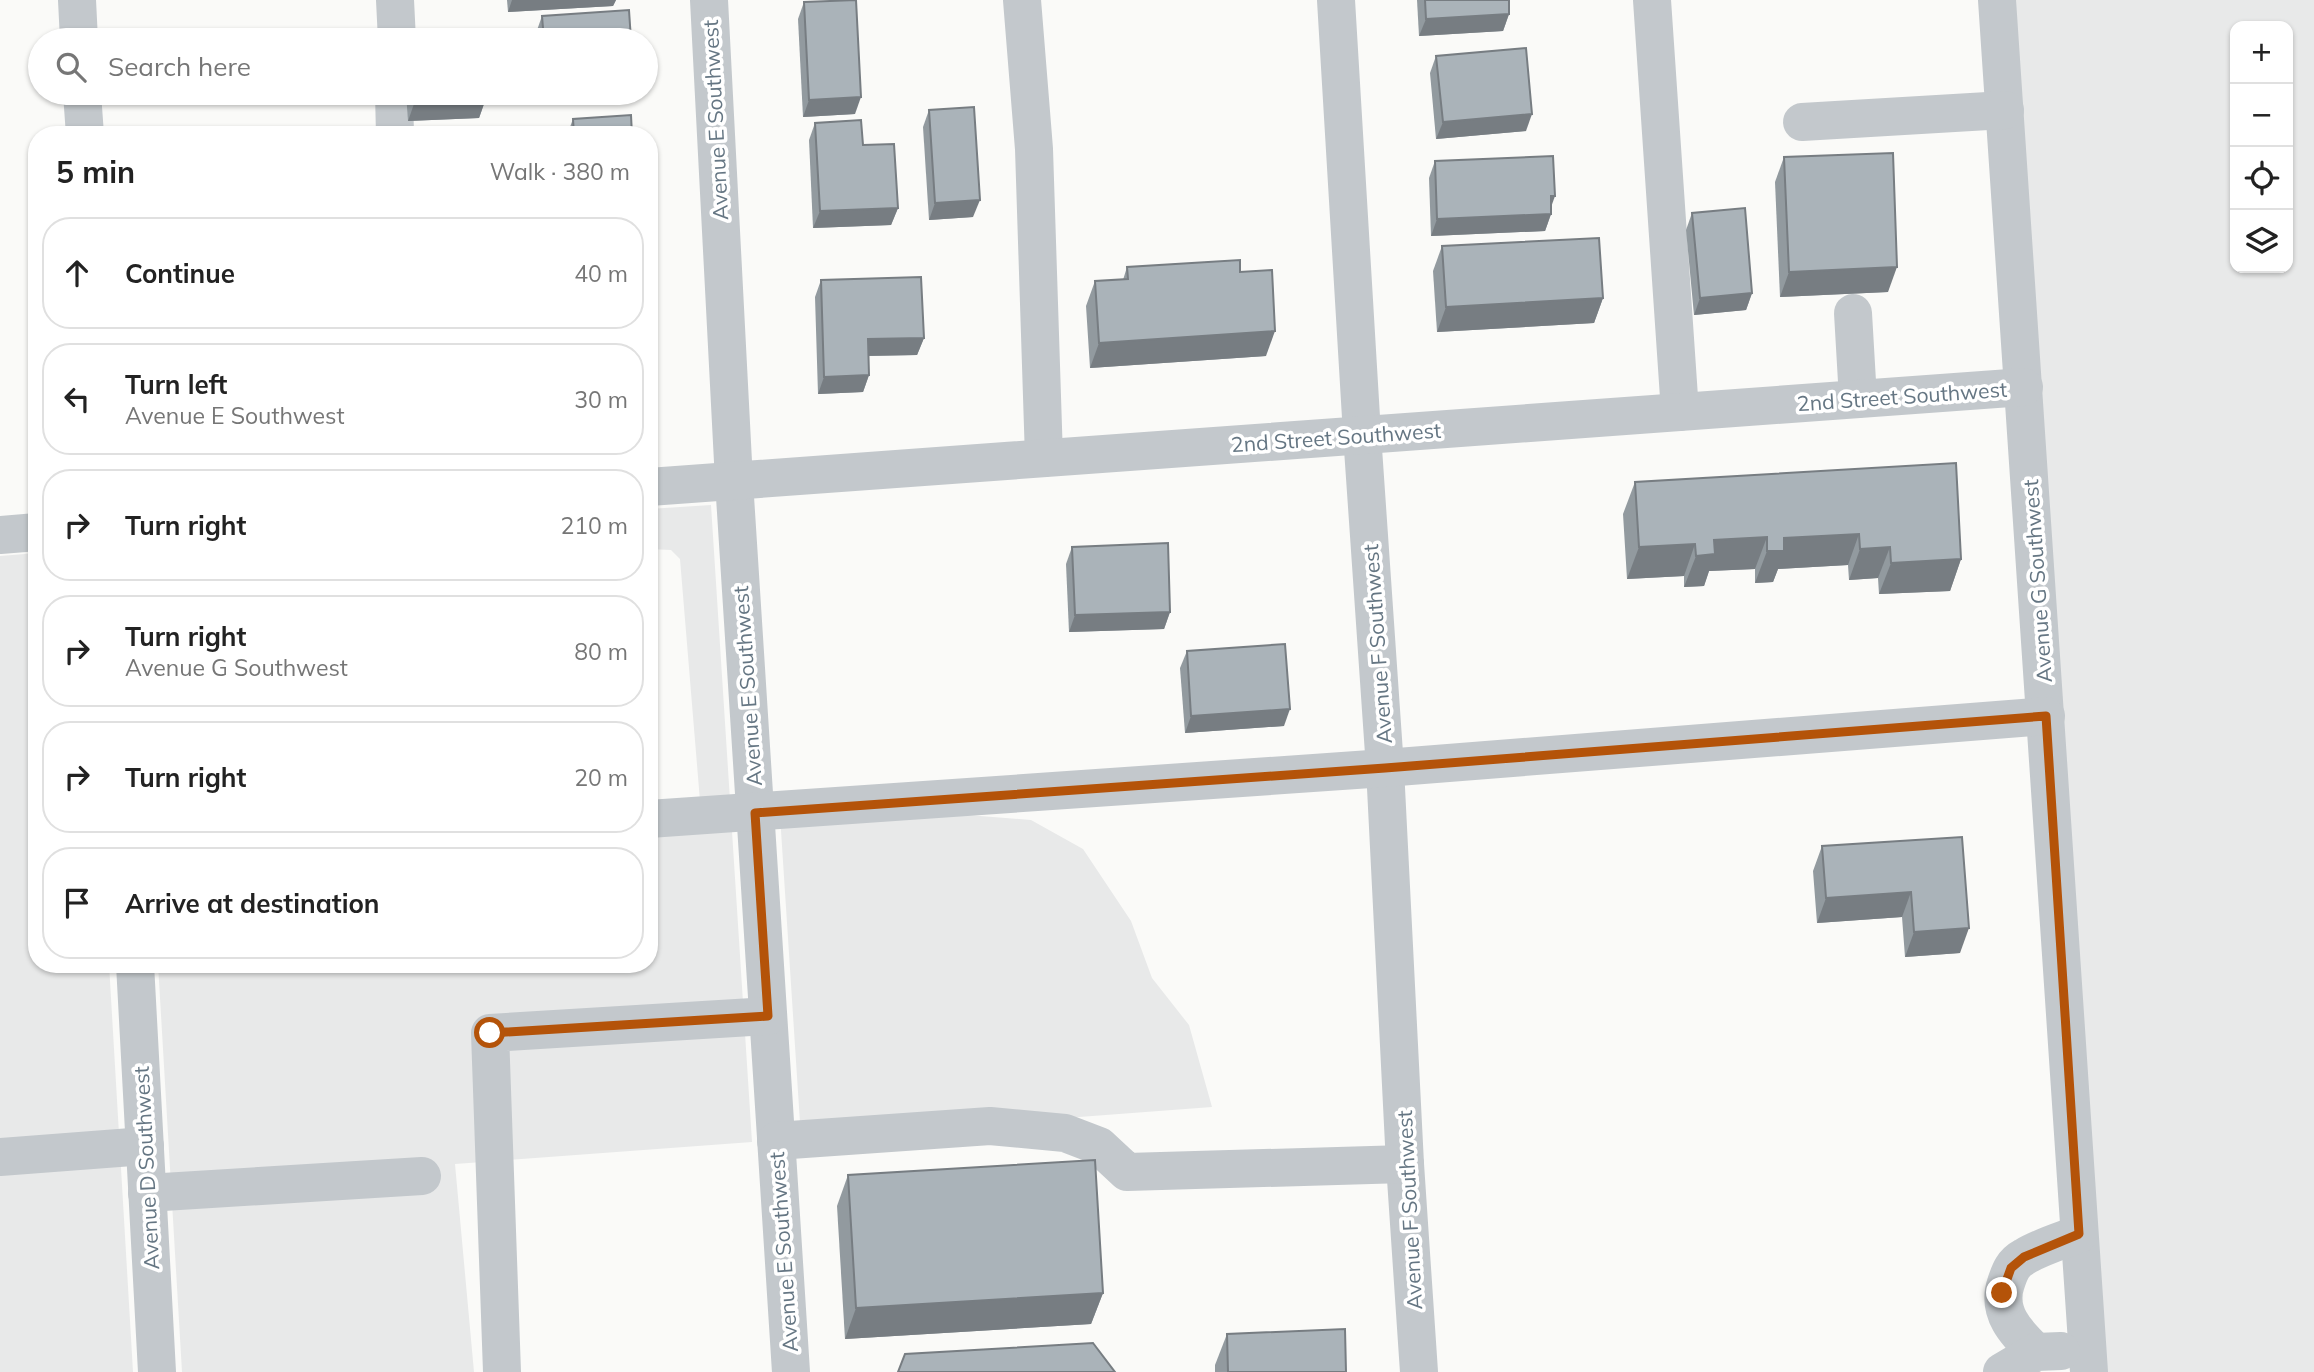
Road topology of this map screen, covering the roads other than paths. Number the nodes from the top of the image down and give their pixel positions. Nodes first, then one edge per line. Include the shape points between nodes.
1 (77, 0) edge
2 (395, 0) edge
3 (709, 0) edge
4 (1022, 0) edge
5 (1336, 0) edge
6 (1652, 0) edge
7 (1997, 0) edge
8 (78, 28) edge
9 (396, 28) edge
10 (83, 105) edge
11 (394, 105) edge
12 (2005, 110) junction
13 (1802, 122) dead end
14 (84, 126) edge
15 (395, 126) edge
16 (1853, 313) dead end
17 (2024, 387) junction
18 (1858, 399) junction
19 (1680, 412) junction
20 (1362, 434) junction
21 (1044, 458) junction
22 (734, 481) junction
23 (658, 487) edge
24 (28, 533) edge
25 (0, 535) edge
26 (2046, 716) junction
27 (1385, 768) junction
28 (755, 813) junction
29 (658, 818) edge
30 (135, 973) edge
31 (768, 1016) junction
32 (776, 1140) junction
33 (145, 1146) junction
34 (0, 1157) edge
35 (1405, 1164) junction
36 (422, 1177) dead end
37 (147, 1193) junction
38 (2079, 1234) junction
39 (2036, 1352) junction
40 (2088, 1361) edge
41 (157, 1372) edge
42 (502, 1372) edge
43 (791, 1372) edge
44 (1419, 1372) edge
45 (2002, 1372) edge

1 - 8 street
2 - 9 street
3 - 22 street, Avenue E Southwest
4 - 21 street via 1034,149
5 - 20 street, Avenue F Southwest
6 - 19 street
7 - 12 street, Avenue G Southwest
10 - 14 street
11 - 15 street
12 - 13 street
12 - 17 street, Avenue G Southwest
16 - 18 street
17 - 18 street, 2nd Street Southwest
17 - 26 street, Avenue G Southwest
18 - 19 street, 2nd Street Southwest
19 - 20 street, 2nd Street Southwest
20 - 21 street, 2nd Street Southwest
20 - 27 street, Avenue F Southwest
21 - 22 street, 2nd Street Southwest
22 - 23 street, 2nd Street Southwest
22 - 28 street, Avenue E Southwest
24 - 25 street
26 - 27 street
26 - 38 street, Avenue G Southwest
27 - 28 street
27 - 35 street, Avenue F Southwest
28 - 29 street
28 - 31 street, Avenue E Southwest
30 - 33 street, Avenue D Southwest
31 - 32 street, Avenue E Southwest
31 - 42 street via 490,1033
32 - 35 street via 990,1126 1065,1133 1099,1146 1127,1172
32 - 43 street, Avenue E Southwest
33 - 34 street
33 - 37 street, Avenue D Southwest
35 - 44 street, Avenue F Southwest
36 - 37 street
37 - 41 street, Avenue D Southwest
38 - 39 street via 2024,1257 2011,1268 2002,1293 2005,1314
38 - 40 street, Avenue G Southwest
39 - 40 street
39 - 45 street

